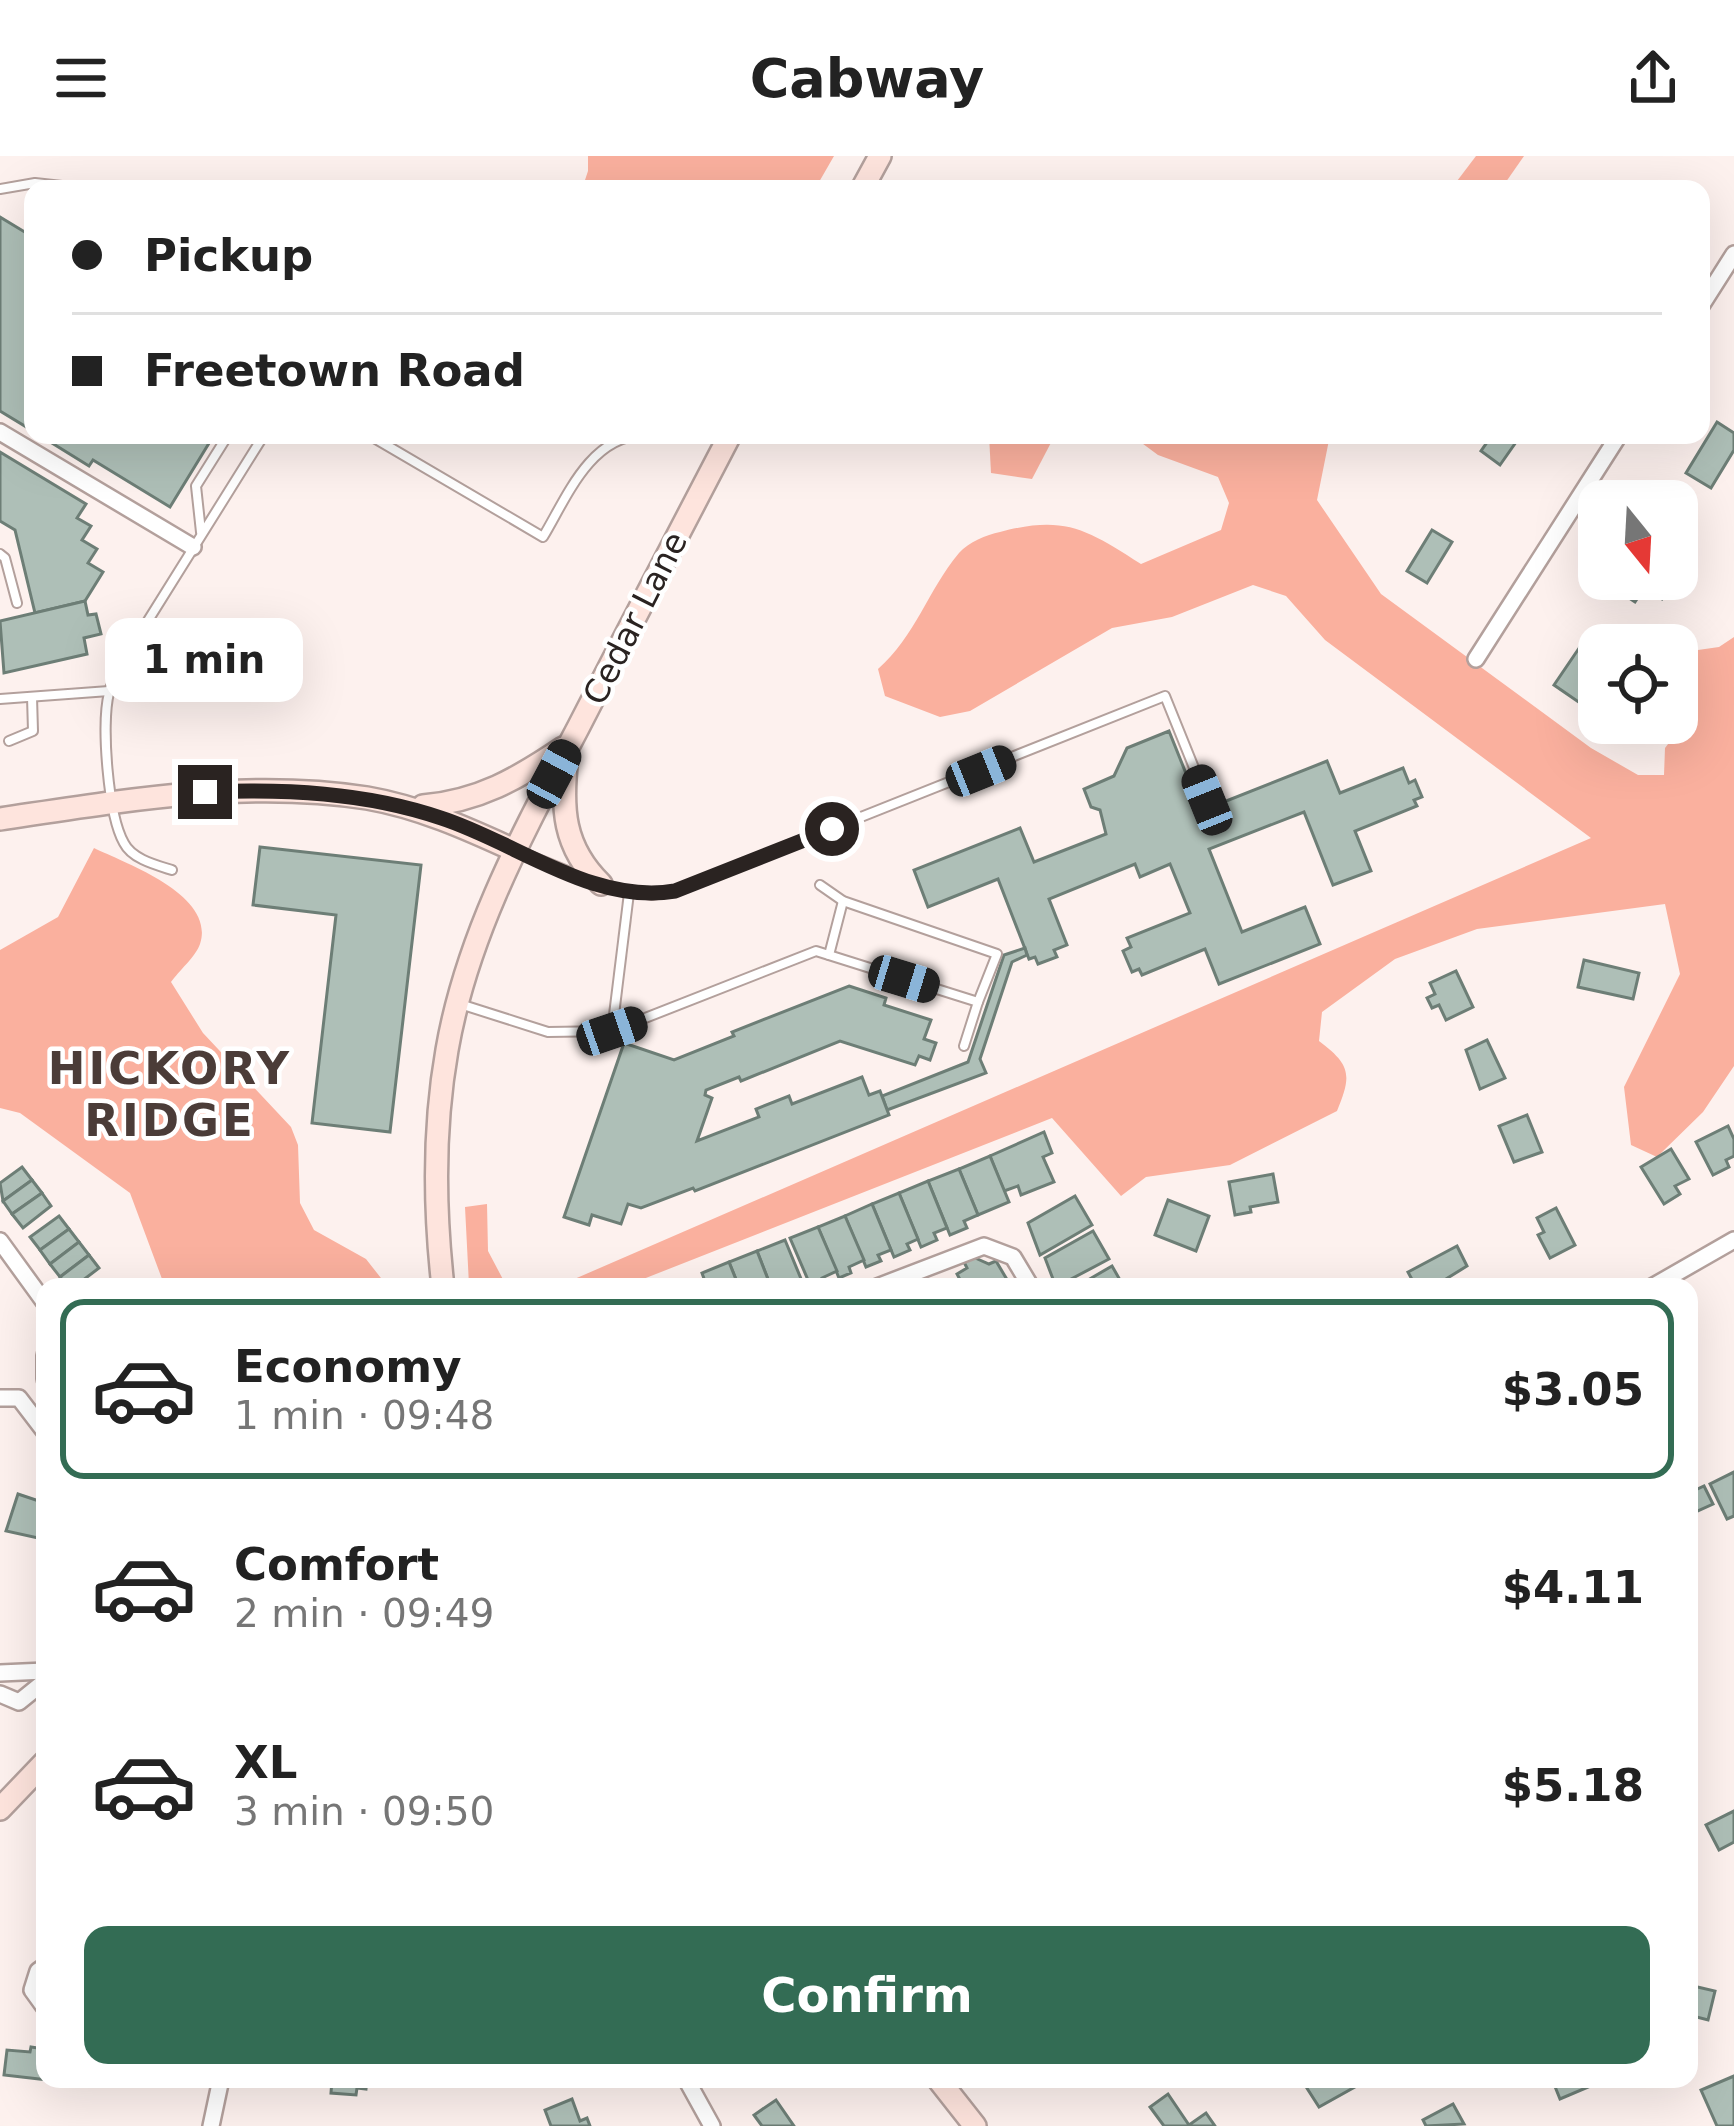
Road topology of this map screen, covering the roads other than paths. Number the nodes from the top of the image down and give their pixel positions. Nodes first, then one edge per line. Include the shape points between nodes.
1 (1734, 254) edge
2 (1710, 292) edge
3 (0, 432) edge
4 (222, 444) edge
5 (258, 444) edge
6 (384, 444) edge
7 (613, 444) edge
8 (725, 444) edge
9 (1613, 444) edge
10 (197, 540) junction
11 (0, 554) edge
12 (17, 603) dead end
13 (1476, 658) dead end
14 (109, 691) junction
15 (32, 697) junction
16 (0, 699) edge
17 (9, 742) dead end
18 (569, 745) junction
19 (1207, 800) dead end
20 (113, 803) junction
21 (407, 808) junction
22 (0, 819) edge
23 (514, 850) junction
24 (172, 870) dead end
25 (601, 884) junction
26 (820, 885) dead end
27 (628, 893) junction
28 (843, 901) junction
29 (829, 955) junction
30 (978, 1002) junction
31 (458, 1003) junction
32 (612, 1031) junction
33 (964, 1046) dead end
34 (1734, 1240) edge
35 (0, 1241) edge
36 (442, 1278) edge
37 (900, 1278) edge
38 (1026, 1278) edge
39 (1668, 1278) edge
40 (36, 1291) edge
41 (0, 1398) edge
42 (36, 1420) edge
43 (0, 1673) edge
44 (36, 1679) edge
45 (36, 1687) edge
46 (0, 1694) edge
47 (36, 1771) edge
48 (0, 1809) edge
49 (219, 2088) edge
50 (691, 2088) edge
51 (945, 2088) edge
52 (211, 2126) edge
53 (712, 2126) edge
54 (975, 2126) edge

1 - 2 street
3 - 10 street
4 - 10 lane via 196,486
5 - 10 lane
6 - 7 lane via 543,537 585,467
8 - 18 main road, Cedar Lane
9 - 13 street
10 - 14 lane
11 - 12 lane
14 - 15 lane
14 - 20 lane
15 - 16 lane
15 - 17 lane via 33,730
18 - 21 main road via 501,788
18 - 23 main road, Cedar Lane
18 - 25 main road via 564,822 574,851
19 - 27 lane via 1165,696 675,891
20 - 21 main road via 268,790
20 - 22 main road
20 - 24 lane via 124,843
21 - 23 main road
23 - 25 lane
23 - 31 main road, Cedar Lane
25 - 27 lane
26 - 28 lane
27 - 32 lane
28 - 29 lane
28 - 30 lane via 997,954
29 - 30 lane
29 - 32 lane via 816,951
30 - 33 lane
31 - 32 lane via 548,1032
31 - 36 main road, Cedar Lane via 436,1144
34 - 39 street
35 - 40 street
37 - 38 street via 984,1246 1013,1257
41 - 42 street via 19,1398
43 - 44 street
45 - 46 street via 19,1702
47 - 48 main road
49 - 52 street
50 - 53 street
51 - 54 main road

